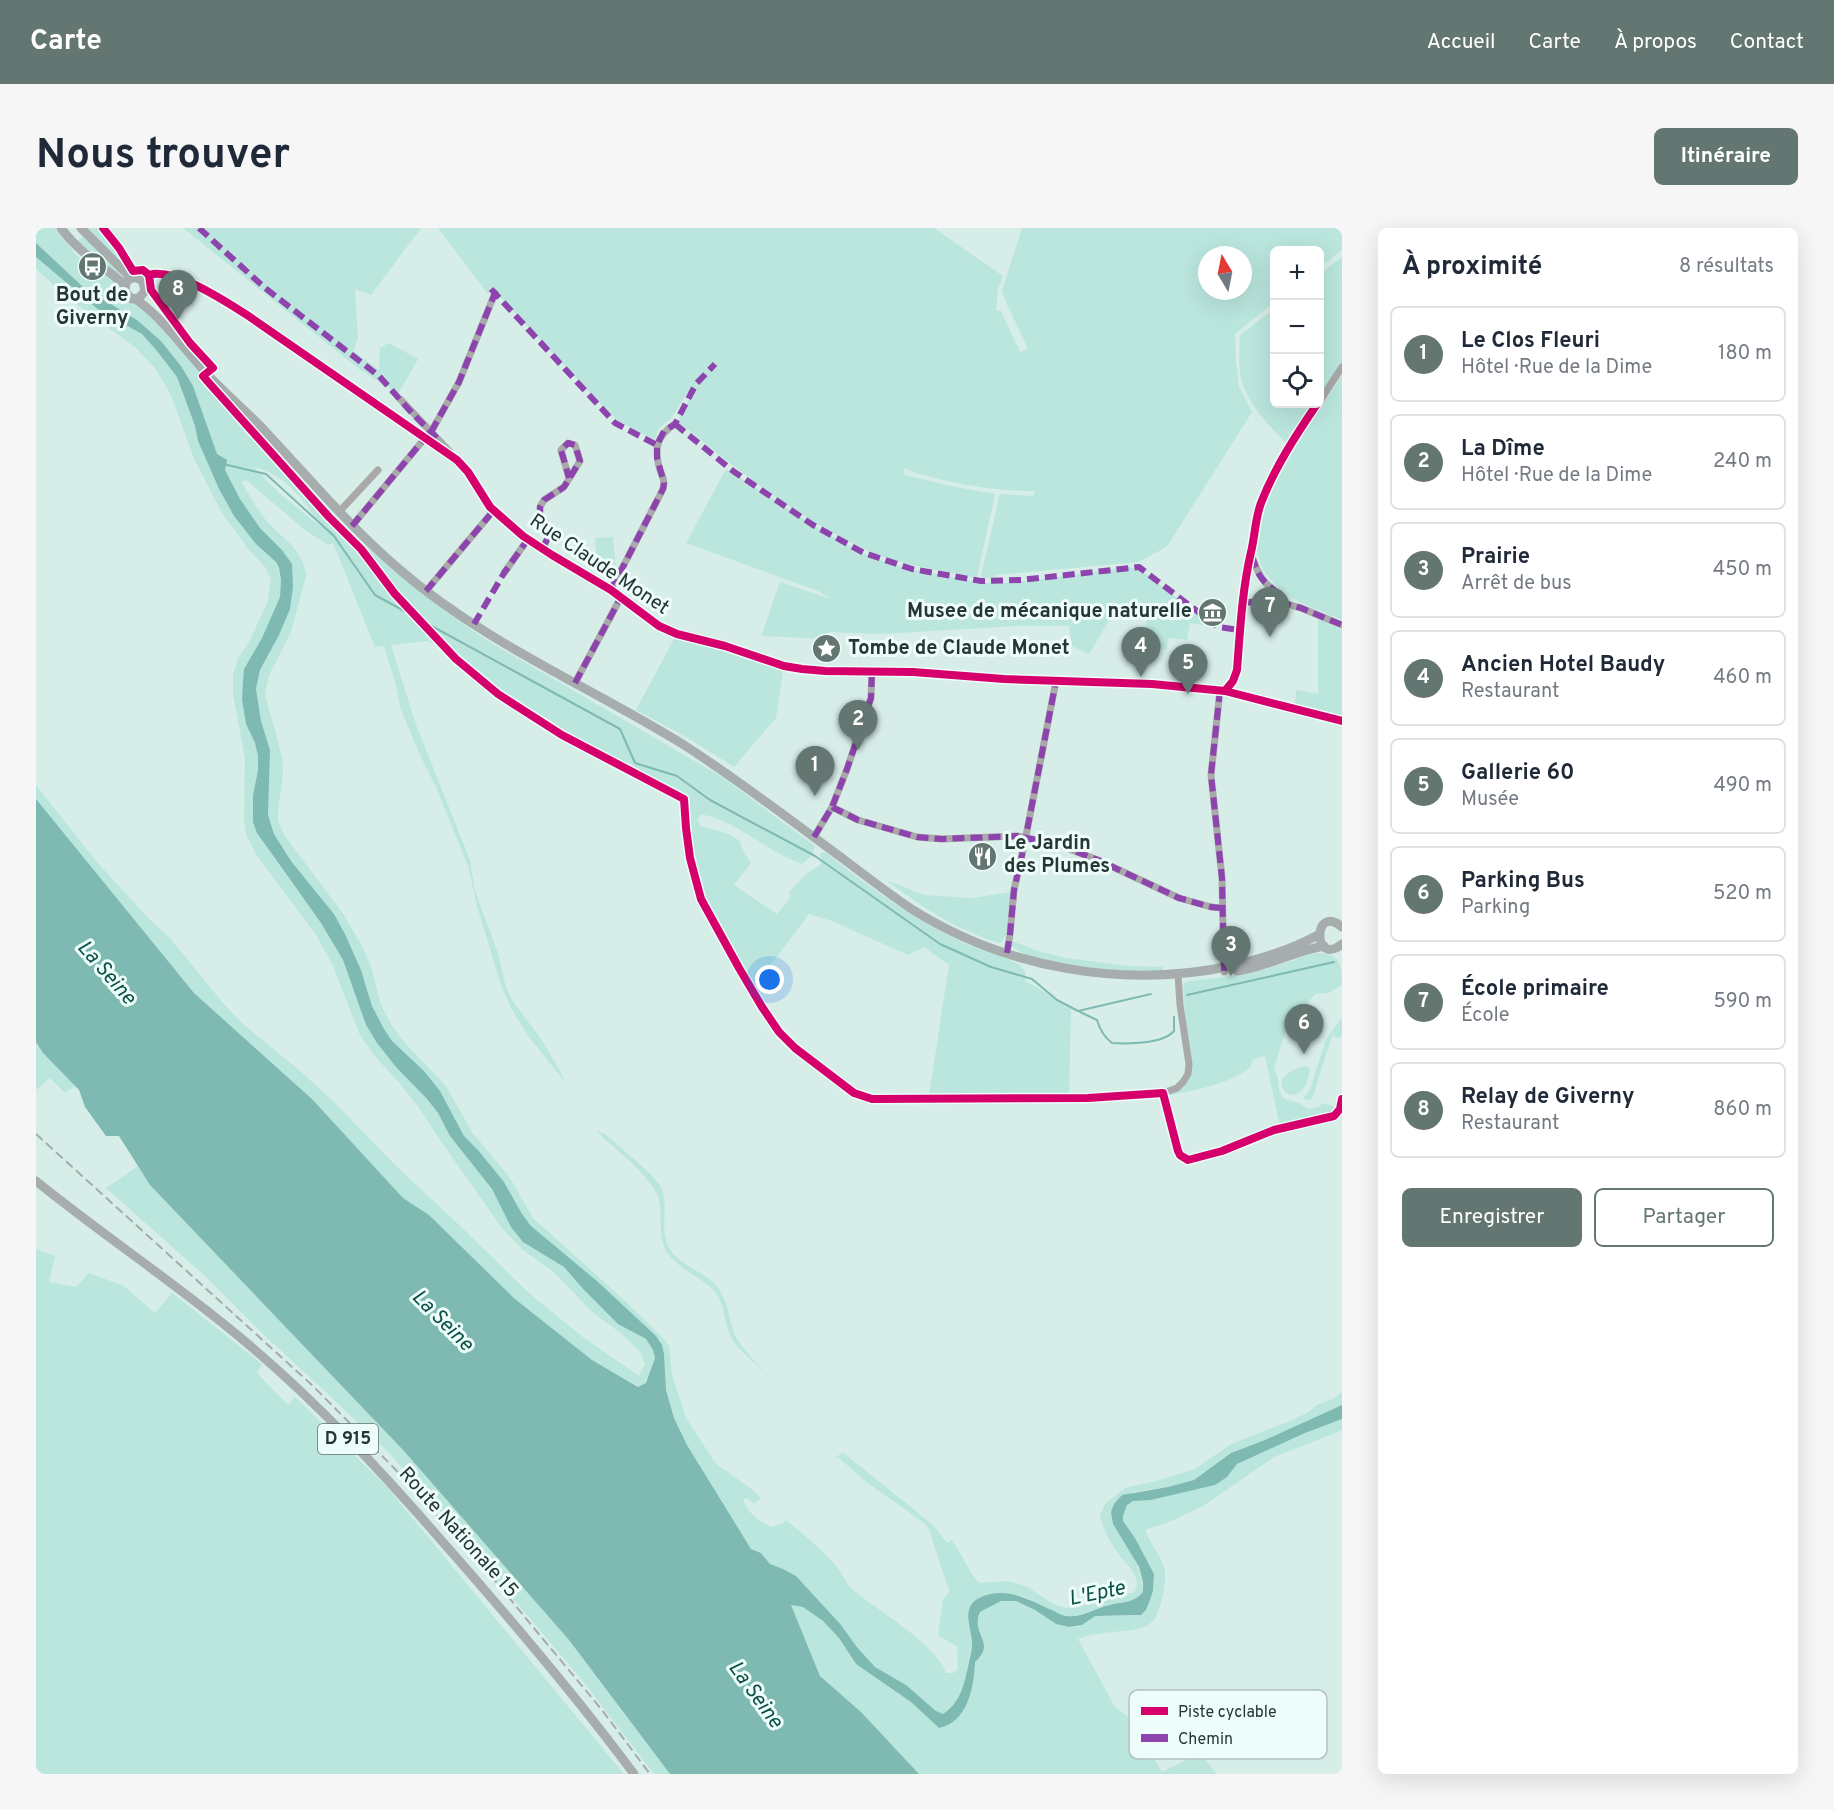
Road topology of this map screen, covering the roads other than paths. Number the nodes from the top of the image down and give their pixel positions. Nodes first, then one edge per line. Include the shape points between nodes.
1 (61, 228) edge
2 (81, 228) edge
3 (139, 282) junction
4 (495, 293) dead end
5 (135, 299) junction
6 (156, 315) junction
7 (1342, 367) edge
8 (1324, 393) edge
9 (401, 400) dead end
10 (1314, 408) edge
11 (675, 424) dead end
12 (431, 432) junction
13 (425, 438) junction
14 (451, 456) junction
15 (378, 470) dead end
16 (569, 478) dead end
17 (494, 510) junction
18 (339, 512) junction
19 (352, 526) junction
20 (528, 539) junction
21 (542, 549) junction
22 (1251, 553) junction
23 (504, 573) dead end
24 (611, 590) junction
25 (426, 591) junction
26 (621, 597) junction
27 (1243, 602) junction
28 (1283, 603) junction
29 (1342, 626) edge
30 (872, 671) junction
31 (1056, 681) junction
32 (575, 683) junction
33 (1223, 691) junction
34 (1342, 721) edge
35 (832, 807) junction
36 (814, 837) junction
37 (1026, 837) junction
38 (1222, 908) junction
39 (1341, 924) edge
40 (1318, 935) junction
41 (1342, 944) edge
42 (1324, 946) junction
43 (1006, 953) junction
44 (1224, 970) junction
45 (1178, 975) junction
46 (1028, 1098) dead end
47 (36, 1181) edge
48 (634, 1774) edge

1 - 3 main road via 80,251 110,272
2 - 3 main road
3 - 5 main road via 142,296
3 - 5 main road via 126,295
3 - 6 main road
3 - 13 street, Rue Claude Monet via 157,273 195,285 247,315
4 - 12 street via 459,382
5 - 6 main road
6 - 18 main road
7 - 8 street
9 - 12 street
10 - 22 street via 1260,505
11 - 24 street via 664,431 657,445 663,489
12 - 14 street
13 - 14 street, Rue Claude Monet
13 - 19 street
14 - 17 street, Rue Claude Monet via 468,472
15 - 18 street
16 - 21 street via 540,507 549,528
17 - 20 street, Rue Claude Monet
17 - 25 street
18 - 19 main road
19 - 25 main road
20 - 21 street, Rue Claude Monet
20 - 23 street
21 - 24 street, Rue Claude Monet
22 - 27 street
22 - 28 street via 1259,574 1282,597
24 - 26 street, Rue Claude Monet
25 - 32 main road via 499,640
26 - 30 street, Rue Claude Monet via 666,630 776,663 825,671
26 - 32 street
27 - 28 street
27 - 33 street via 1237,670
28 - 29 street
30 - 31 street, Rue Claude Monet
30 - 35 street via 871,698
31 - 33 street, Rue Claude Monet
31 - 37 street
32 - 36 main road via 698,755
33 - 34 street, Rue Claude Monet
33 - 38 street via 1212,775
35 - 36 street
35 - 37 street via 858,820 917,837
36 - 43 main road via 909,907 956,933
37 - 38 street via 1083,854 1179,898
37 - 43 street
38 - 44 street
39 - 40 main road via 1329,922
40 - 42 main road
40 - 44 main road via 1279,953
41 - 42 main road via 1332,949
42 - 44 main road via 1252,968
43 - 45 main road via 1084,971
44 - 45 main road
45 - 46 street via 1189,1064 1188,1074 1178,1088 1113,1097
47 - 48 main road, Route Nationale 15 / D 915 via 217,1318 321,1412 470,1572

